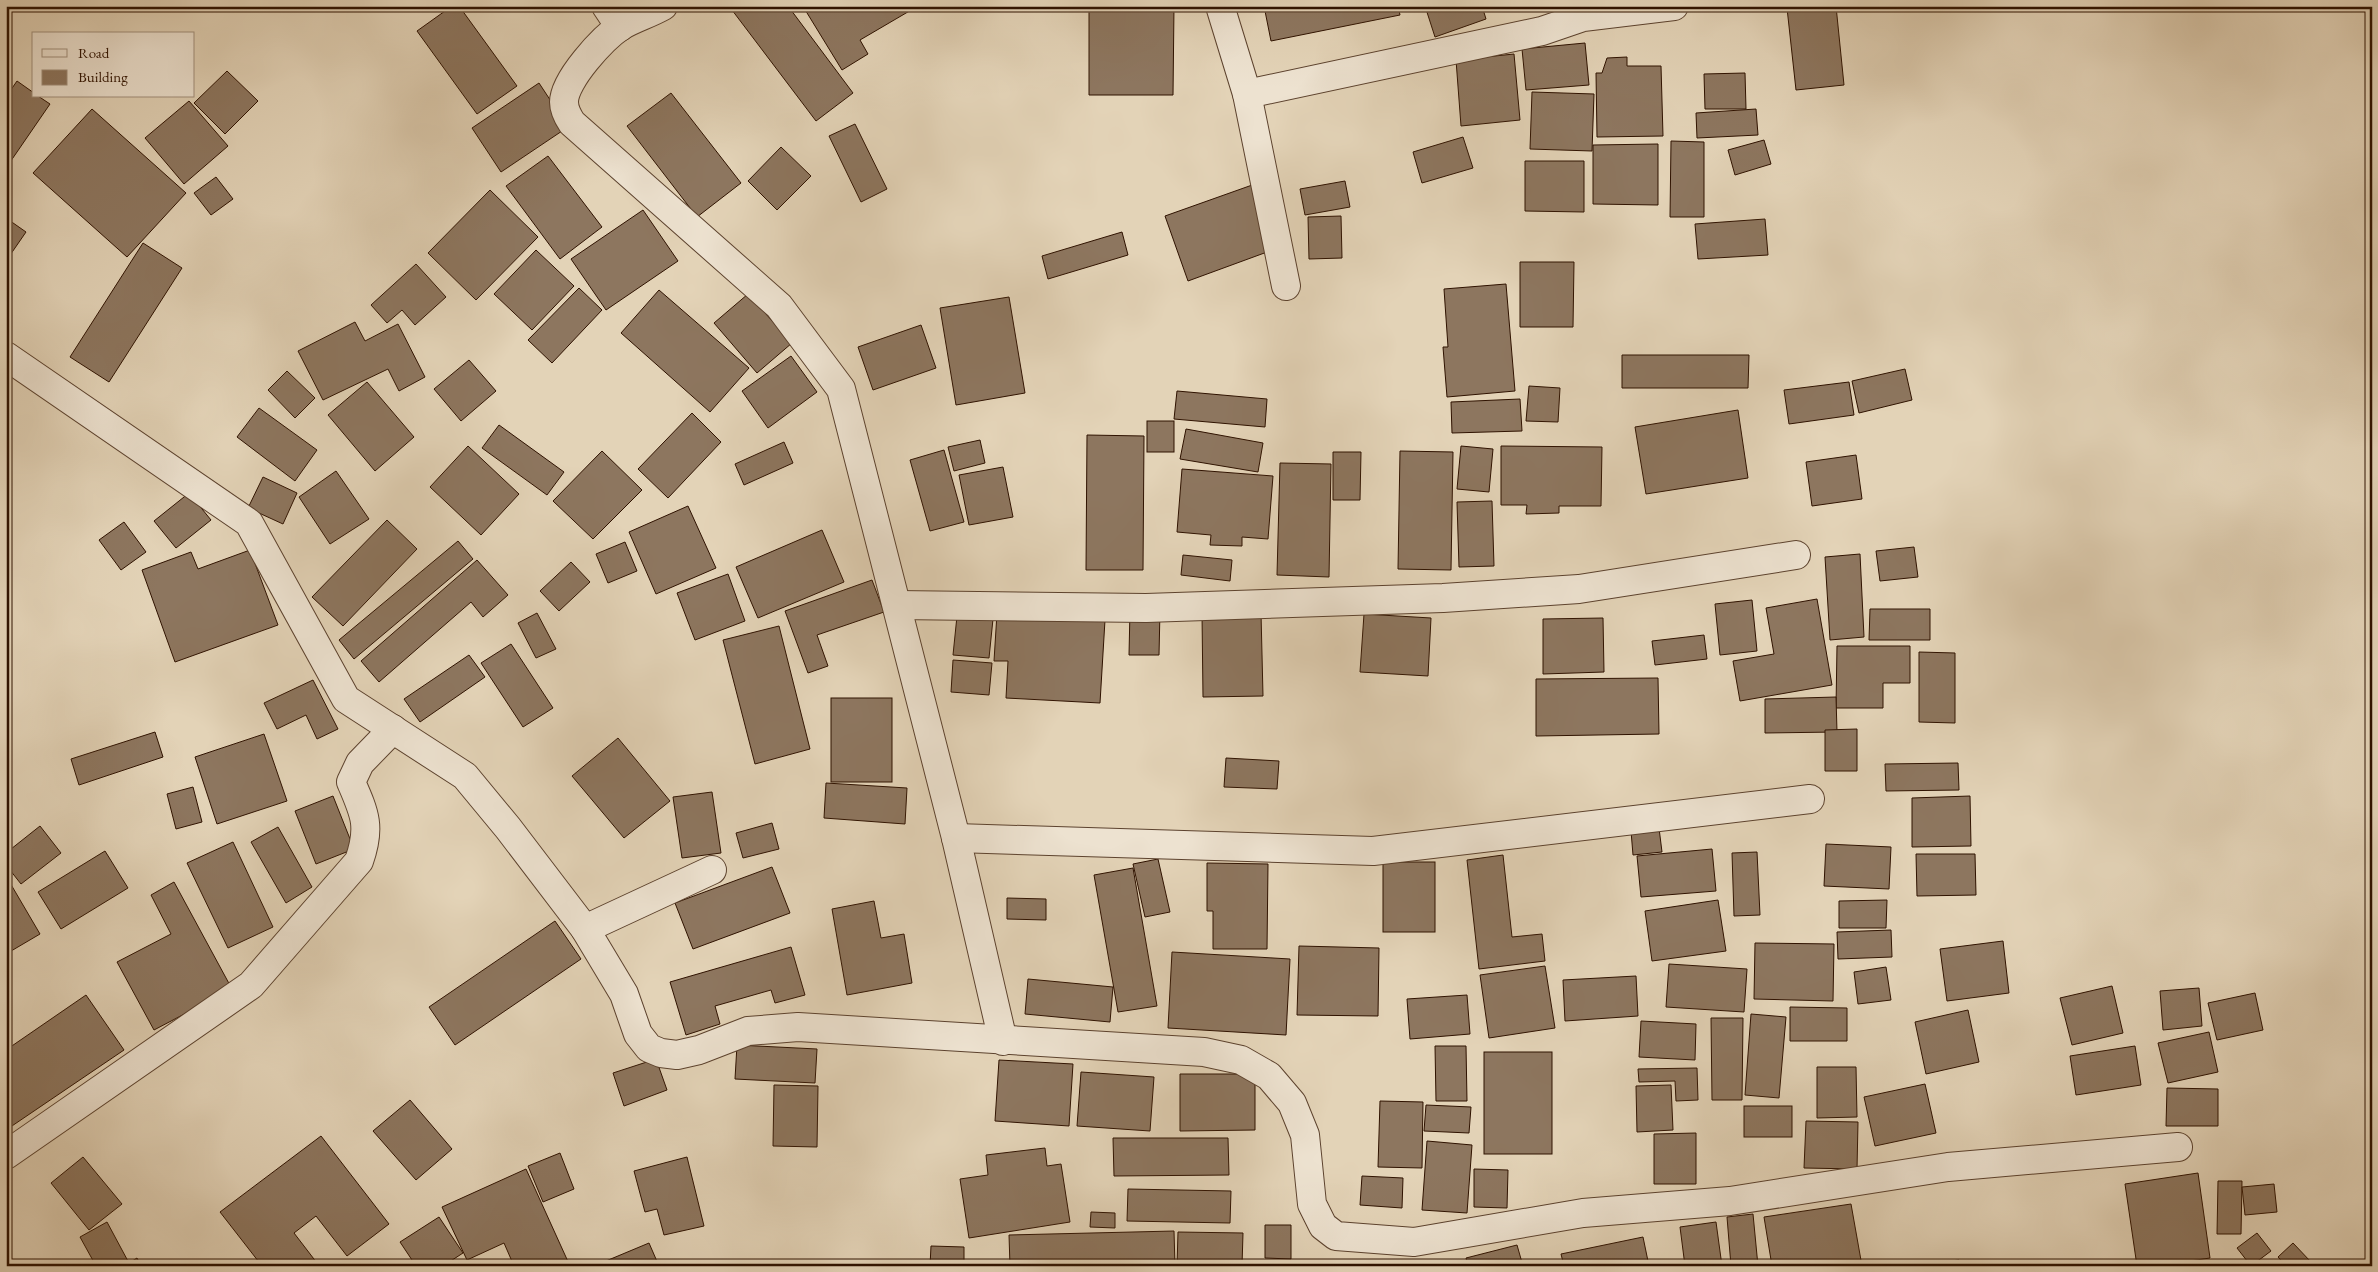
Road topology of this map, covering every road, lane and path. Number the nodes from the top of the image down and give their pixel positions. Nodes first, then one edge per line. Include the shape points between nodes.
1 (662, 6) edge
2 (1220, 6) edge
3 (1674, 6) edge
4 (613, 16) edge
5 (1247, 94) junction
6 (1286, 286) dead end
7 (6, 356) edge
8 (1796, 555) dead end
9 (898, 605) junction
10 (393, 729) junction
11 (1810, 799) dead end
12 (956, 838) junction
13 (712, 870) dead end
14 (585, 929) junction
15 (1003, 1041) junction
16 (2178, 1147) dead end
17 (6, 1155) edge

1 - 4 street
2 - 5 street
3 - 5 street via 1584,17 1542,31
4 - 9 street via 565,96 566,114 572,123 779,306 842,389
5 - 6 street
7 - 10 street via 248,523 346,699
8 - 9 street via 1578,589 1443,598 1146,608
9 - 12 street
10 - 14 street via 465,776
10 - 17 street via 360,763 351,782 366,816 367,840 359,861 251,986
11 - 12 street via 1373,851
12 - 15 street
13 - 14 street
14 - 15 street via 624,994 638,1034 649,1048 661,1053 678,1055 699,1050 748,1031 798,1027
15 - 16 street via 1204,1052 1241,1060 1269,1076 1292,1103 1305,1135 1312,1204 1323,1226 1336,1236 1414,1242 1583,1212 1730,1201 1948,1167

